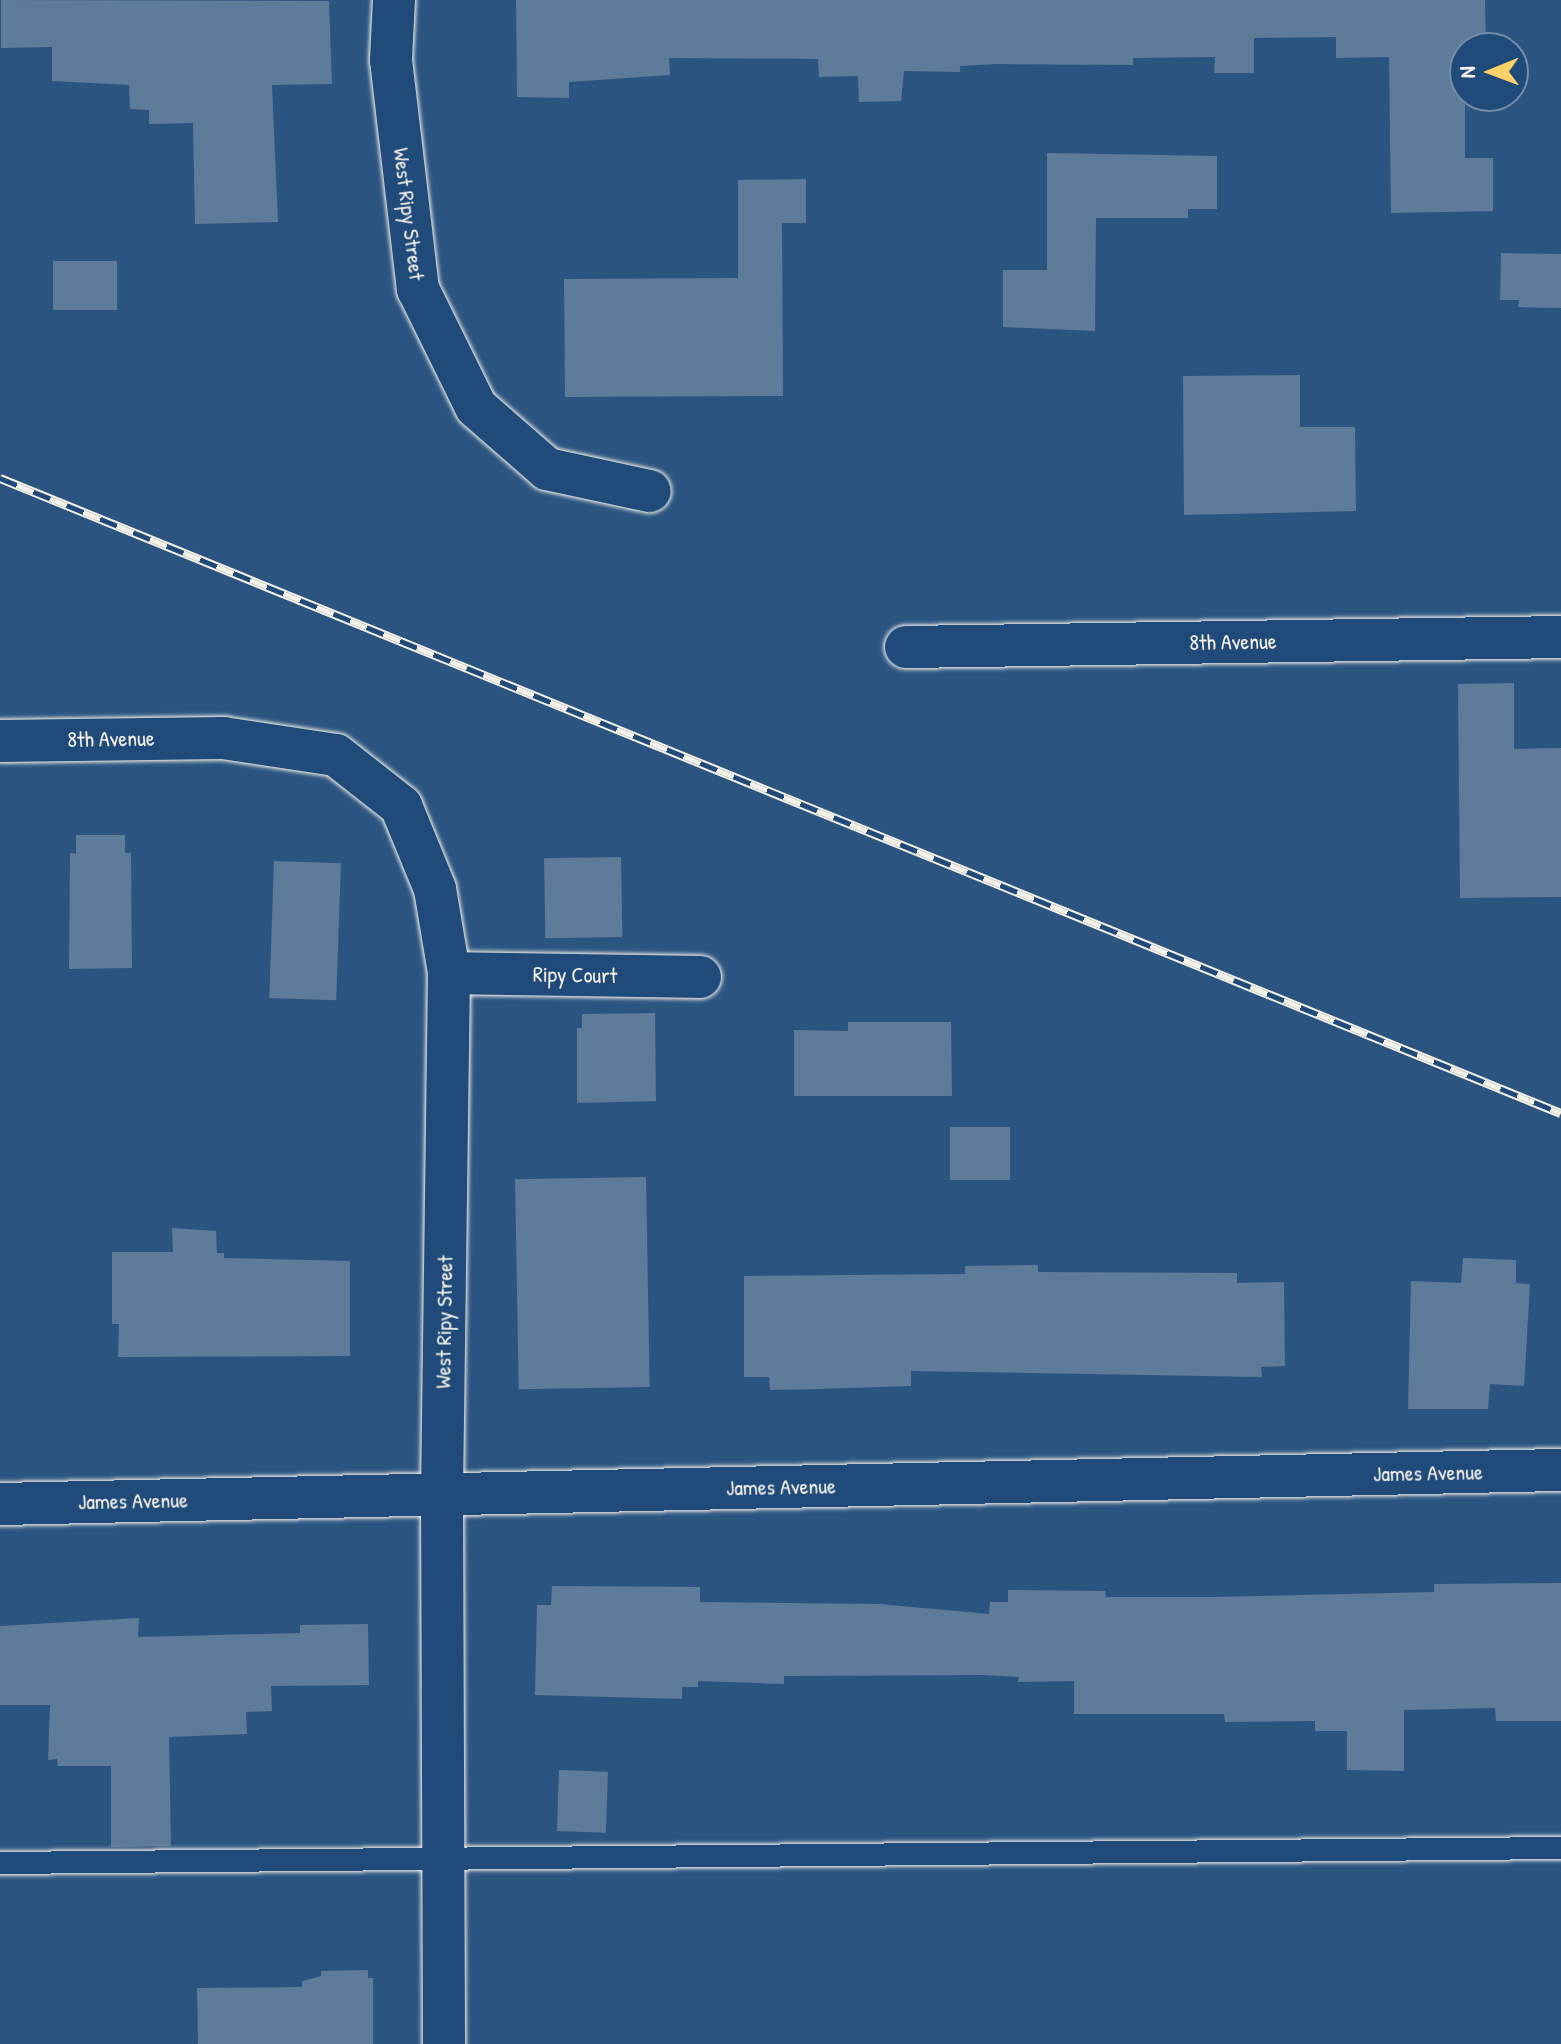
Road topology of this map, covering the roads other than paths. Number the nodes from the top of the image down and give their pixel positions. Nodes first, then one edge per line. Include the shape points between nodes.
1 (394, 0) edge
2 (650, 491) dead end
3 (1561, 637) edge
4 (906, 647) dead end
5 (223, 738) joint
6 (0, 741) edge
7 (449, 973) junction
8 (700, 977) dead end
9 (1561, 1470) edge
10 (442, 1494) junction
11 (0, 1504) edge
12 (1561, 1848) edge
13 (443, 1857) junction
14 (0, 1863) edge
15 (444, 2044) edge

1 - 2 street, West Ripy Street via 391,60 418,289 476,407 547,469
3 - 4 street, 8th Avenue
5 - 6 street, 8th Avenue
5 - 7 street, West Ripy Street via 336,755 401,806 435,889
7 - 8 street, Ripy Court
7 - 10 street, West Ripy Street
9 - 10 street, James Avenue
10 - 11 street, James Avenue
10 - 13 street, West Ripy Street
12 - 13 lane
13 - 14 lane
13 - 15 street, West Ripy Street

